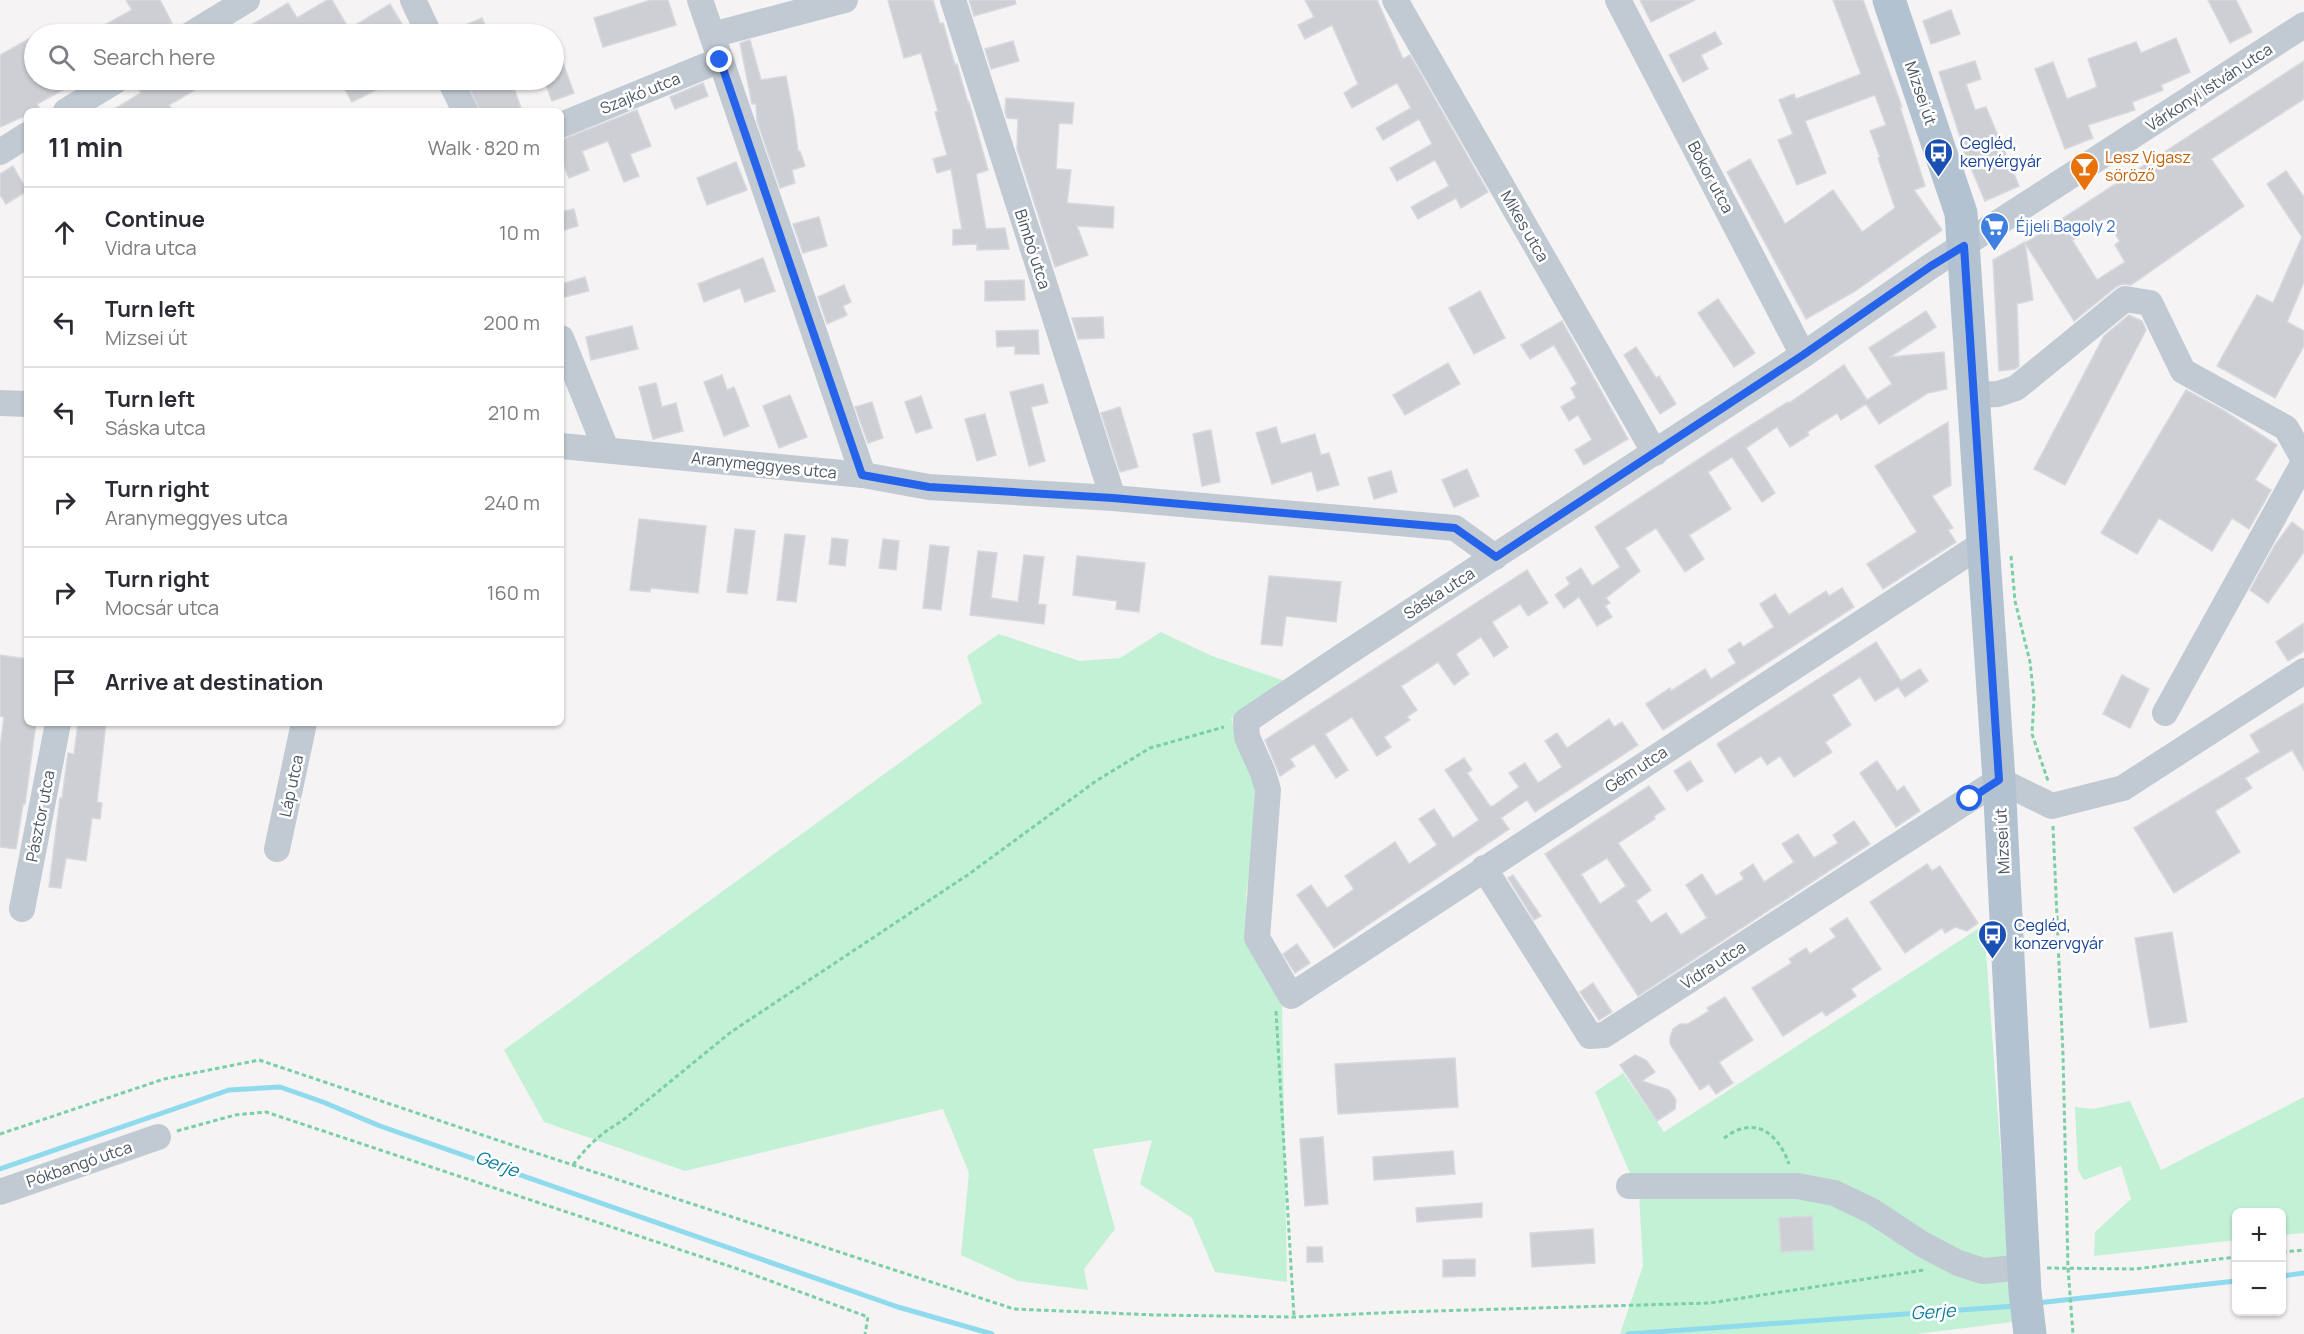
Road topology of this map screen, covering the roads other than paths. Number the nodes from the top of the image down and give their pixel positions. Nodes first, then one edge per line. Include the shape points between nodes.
1 (247, 0) edge
2 (413, 0) edge
3 (700, 0) edge
4 (845, 0) edge
5 (953, 0) edge
6 (1395, 0) edge
7 (1618, 0) edge
8 (1889, 0) edge
9 (207, 24) edge
10 (424, 24) edge
11 (2304, 25) edge
12 (712, 35) junction
13 (720, 60) junction
14 (101, 90) edge
15 (455, 90) edge
16 (71, 108) edge
17 (464, 108) edge
18 (564, 124) edge
19 (24, 137) edge
20 (0, 152) edge
21 (1964, 246) junction
22 (564, 346) edge
23 (1803, 355) junction
24 (1973, 394) junction
25 (0, 403) edge
26 (24, 404) edge
27 (564, 446) edge
28 (606, 449) junction
29 (1655, 453) junction
30 (2304, 461) edge
31 (862, 475) junction
32 (1113, 498) junction
33 (1997, 549) junction
34 (1496, 557) junction
35 (2304, 671) edge
36 (2165, 713) dead end
37 (57, 726) edge
38 (303, 726) edge
39 (1999, 780) junction
40 (277, 849) dead end
41 (1485, 868) junction
42 (22, 909) dead end
43 (1291, 996) joint
44 (159, 1137) road end
45 (1629, 1186) dead end
46 (0, 1192) edge
47 (2027, 1303) edge

1 - 9 street
2 - 10 street
3 - 12 street
4 - 12 street
5 - 32 street, Bimbó utca
6 - 29 street, Mikes utca
7 - 23 street, Bokor utca
8 - 21 main road, Mizsei út via 1953,185
11 - 21 street, Várkonyi István utca
12 - 13 street
13 - 18 street, Szajkó utca
13 - 31 street
14 - 16 street
15 - 17 street
19 - 20 street
21 - 23 street, Sáska utca
21 - 24 main road, Mizsei út
22 - 28 street
23 - 29 street, Sáska utca
24 - 30 street via 1998,394 2016,388 2125,299 2150,303 2184,371 2286,428
24 - 33 main road, Mizsei út
25 - 26 street
27 - 28 street, Aranymeggyes utca
28 - 31 street, Aranymeggyes utca
29 - 34 street, Sáska utca
30 - 36 street
31 - 32 street, Aranymeggyes utca via 929,487
32 - 34 street, Aranymeggyes utca via 1455,528
33 - 39 main road, Mizsei út
33 - 41 street, Gém utca
34 - 43 street, Sáska utca via 1246,721 1247,736 1268,790 1257,939
35 - 39 street via 2123,788 2052,806
37 - 42 street, Pásztor utca
38 - 40 street, Láp utca
39 - 41 street, Vidra utca via 1604,1035 1590,1036
39 - 47 main road, Mizsei út
41 - 43 street, Gém utca
44 - 46 street, Pókbangó utca
45 - 47 street via 1797,1186 1834,1193 1872,1211 1958,1263 1983,1271

